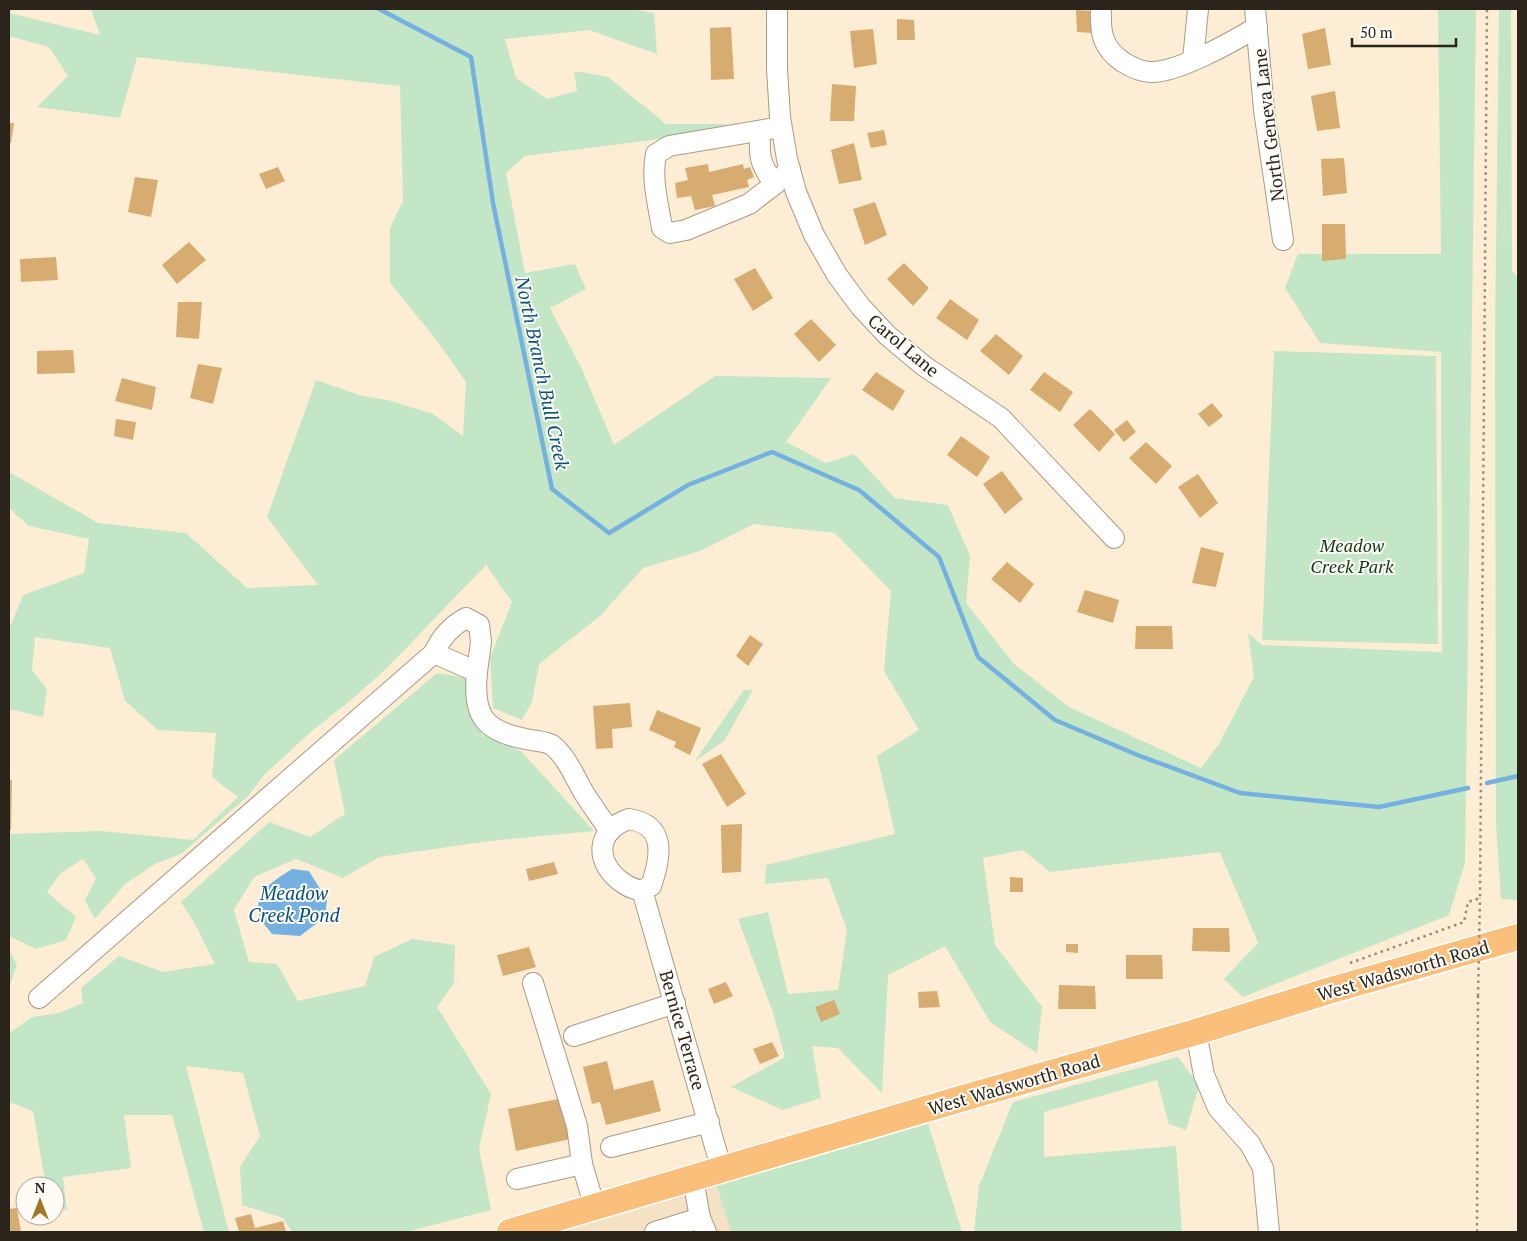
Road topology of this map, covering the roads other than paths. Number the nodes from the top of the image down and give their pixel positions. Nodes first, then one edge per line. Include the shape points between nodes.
1 (778, 9) edge
2 (1101, 9) edge
3 (1198, 9) edge
4 (1256, 18) edge
5 (1193, 60) junction
6 (781, 127) junction
7 (760, 131) junction
8 (790, 169) junction
9 (775, 184) junction
10 (1283, 240) dead end
11 (1114, 538) dead end
12 (434, 653) junction
13 (477, 672) junction
14 (610, 830) junction
15 (642, 890) junction
16 (1518, 937) edge
17 (533, 983) dead end
18 (40, 998) dead end
19 (675, 1003) junction
20 (1196, 1032) junction
21 (574, 1036) dead end
22 (709, 1122) junction
23 (611, 1147) dead end
24 (582, 1164) junction
25 (722, 1170) junction
26 (517, 1179) dead end
27 (693, 1179) junction
28 (595, 1208) junction
29 (703, 1225) edge
30 (510, 1232) edge
31 (654, 1232) edge
32 (1269, 1232) edge

1 - 6 street, Carol Lane via 777,70
2 - 5 street via 1100,26 1105,44 1113,56 1132,68 1152,72
3 - 5 street
4 - 5 street
4 - 10 street, North Geneva Lane via 1264,110
6 - 7 street
6 - 8 street, Carol Lane
7 - 9 street via 759,155 765,172
7 - 9 street via 669,146 656,154 654,184 662,228 670,232 686,230 749,204
8 - 9 street
8 - 11 street, Carol Lane via 814,235 860,306 887,335 924,366 1001,418
12 - 13 street
12 - 13 street via 440,639 466,618 479,625 482,642
12 - 18 street
13 - 14 street via 475,694 481,715 494,729 550,744 562,756
14 - 15 street via 604,839 604,863 630,888
14 - 15 street via 616,824 629,820 641,821 655,835 658,847 656,870 651,886
15 - 19 street, Bernice Terrace
16 - 20 main road, West Wadsworth Road
17 - 24 street via 577,1126
19 - 21 street
19 - 22 street, Bernice Terrace
20 - 25 main road, West Wadsworth Road
20 - 32 street via 1204,1075 1218,1108 1250,1144 1263,1168
22 - 23 street
22 - 25 street, Bernice Terrace
24 - 26 street
24 - 28 street
25 - 27 main road, West Wadsworth Road
27 - 28 main road, West Wadsworth Road
27 - 29 street
28 - 30 main road, West Wadsworth Road
29 - 31 street

